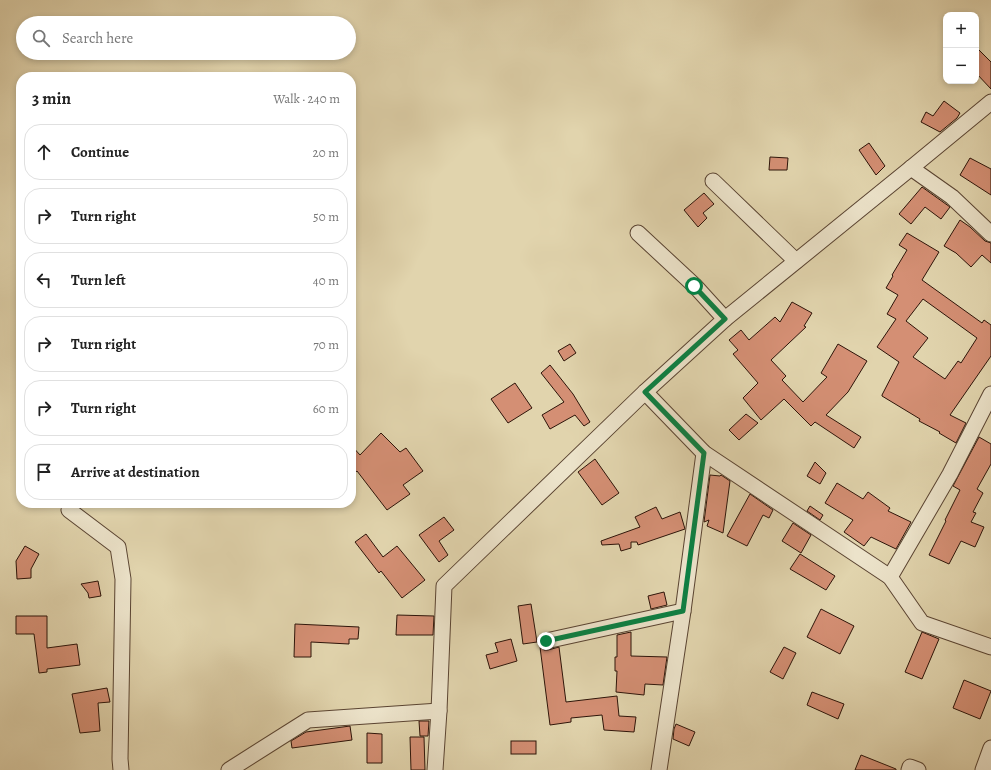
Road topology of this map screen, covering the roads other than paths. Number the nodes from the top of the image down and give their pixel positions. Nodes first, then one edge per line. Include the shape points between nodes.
1 (991, 102) edge
2 (911, 168) junction
3 (713, 181) dead end
4 (638, 233) dead end
5 (991, 234) edge
6 (796, 261) junction
7 (725, 319) junction
8 (645, 392) junction
9 (991, 394) edge
10 (704, 453) junction
11 (69, 510) dead end
12 (890, 577) junction
13 (683, 611) junction
14 (546, 641) dead end
15 (991, 647) edge
16 (439, 711) junction
17 (991, 748) edge
18 (121, 770) edge
19 (229, 770) edge
20 (436, 770) edge
21 (659, 770) edge
22 (909, 770) edge
23 (918, 770) edge
24 (983, 770) edge

1 - 2 street
2 - 5 street via 952,197
2 - 6 street
3 - 6 street
4 - 7 street
6 - 7 street
7 - 8 street
8 - 10 street
8 - 16 street via 444,586
9 - 12 street via 950,474
10 - 12 street
10 - 13 street
11 - 18 street via 118,547 123,579
12 - 15 street via 922,623
13 - 14 street
13 - 21 street
16 - 19 street via 308,720
16 - 20 street
17 - 24 street
22 - 23 street via 910,767

